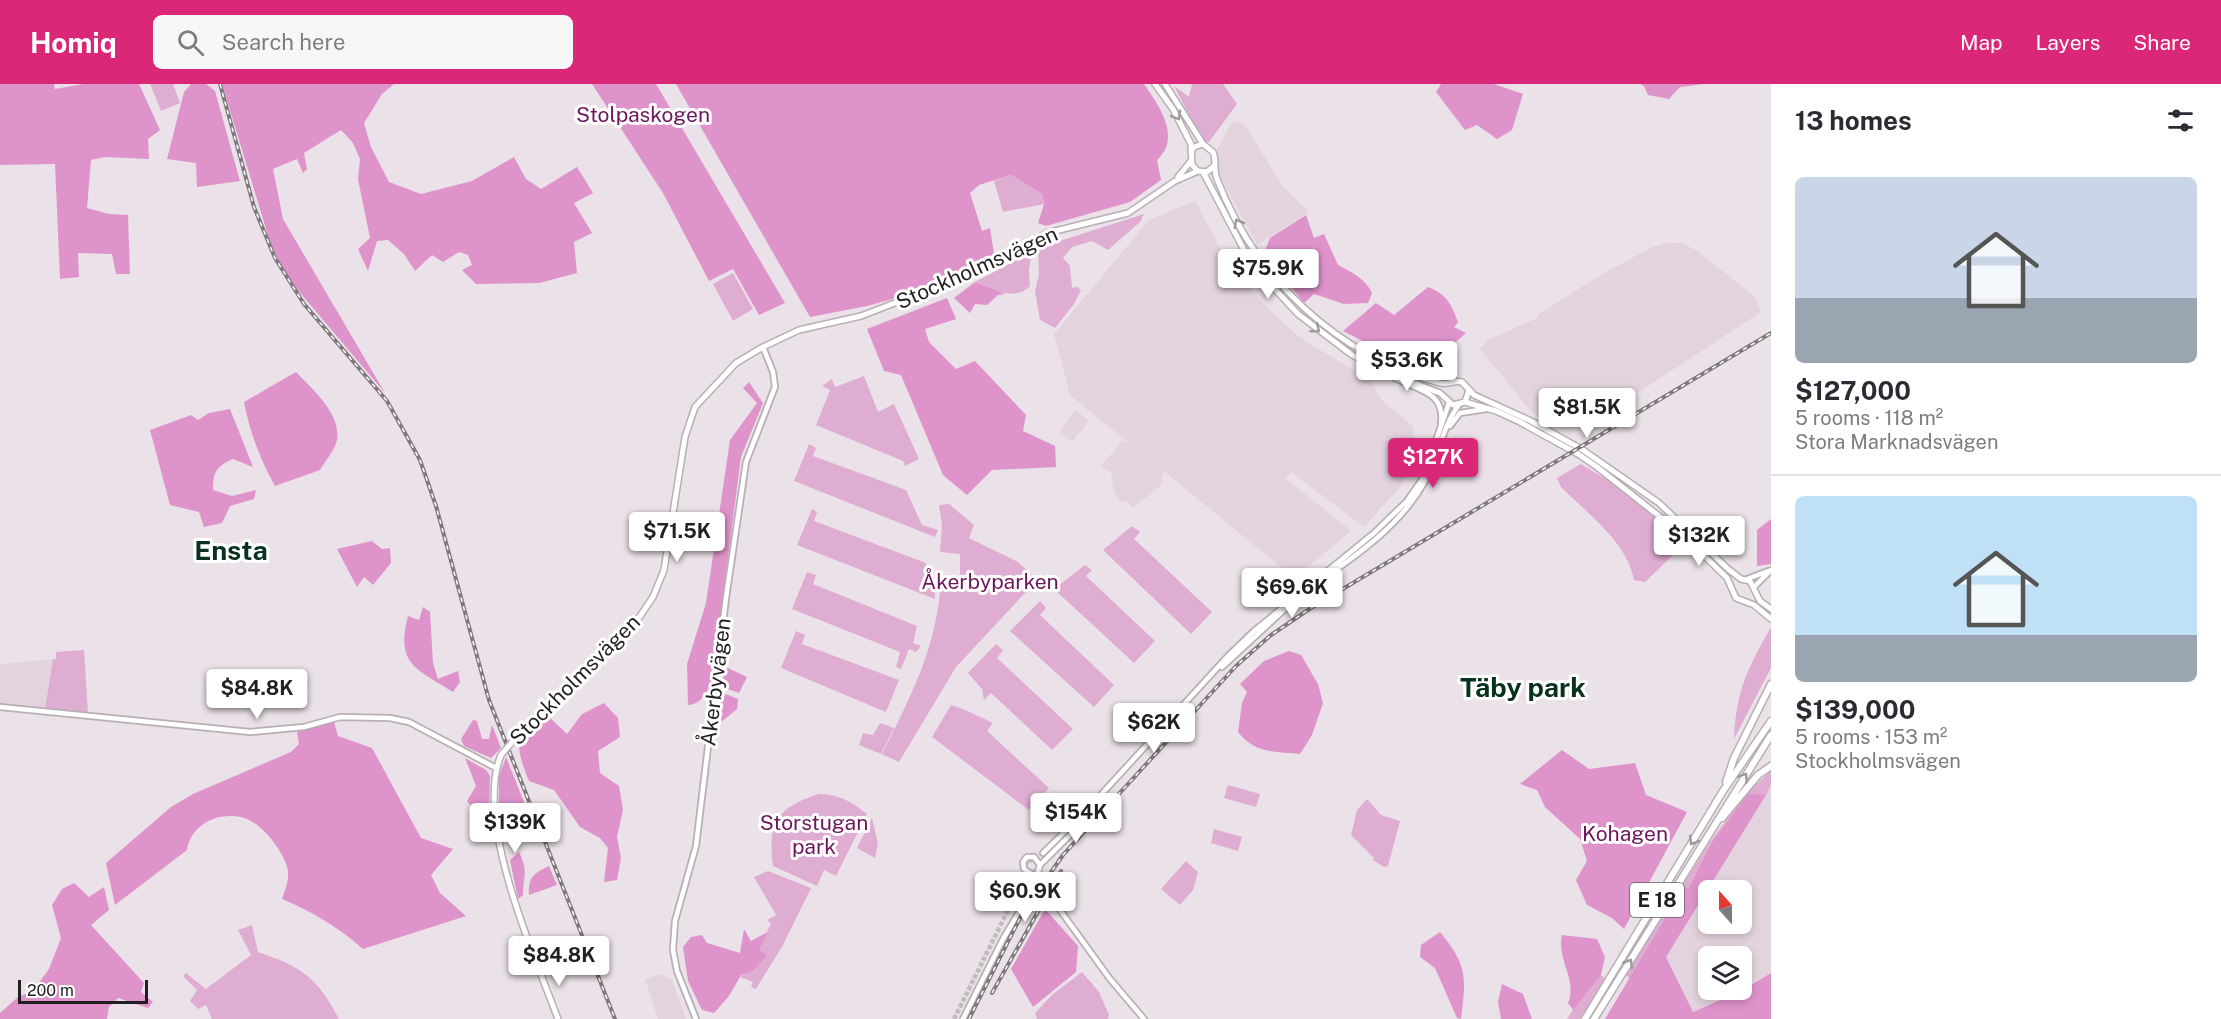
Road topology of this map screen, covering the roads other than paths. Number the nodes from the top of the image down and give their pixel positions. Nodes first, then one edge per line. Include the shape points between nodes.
1 (1155, 84) edge
2 (1165, 84) edge
3 (1203, 144) junction
4 (1191, 152) junction
5 (1191, 161) junction
6 (1214, 166) junction
7 (1200, 171) junction
8 (1175, 181) junction
9 (763, 347) junction
10 (1380, 369) junction
11 (1449, 384) junction
12 (1469, 390) junction
13 (1444, 396) junction
14 (1465, 402) junction
15 (1449, 403) junction
16 (1458, 406) junction
17 (1488, 408) junction
18 (1443, 432) junction
19 (1365, 539) junction
20 (1370, 544) junction
21 (1771, 571) edge
22 (1744, 579) junction
23 (1732, 589) junction
24 (1754, 589) junction
25 (1742, 600) junction
26 (1771, 609) edge
27 (1771, 619) edge
28 (1204, 683) junction
29 (1770, 686) edge
30 (0, 707) edge
31 (1771, 721) edge
32 (1771, 735) edge
33 (1771, 766) edge
34 (496, 768) junction
35 (1723, 791) junction
36 (1087, 810) junction
37 (1043, 853) dead end
38 (1034, 857) junction
39 (1039, 867) junction
40 (1030, 873) junction
41 (1028, 895) junction
42 (1668, 898) junction
43 (1053, 899) tunnel mouth
44 (558, 1019) edge
45 (696, 1019) edge
46 (963, 1019) edge
47 (1144, 1019) edge
48 (1585, 1019) edge
49 (1594, 1019) edge

1 -> 4 main road via 1182,126
2 - 3 main road
3 - 4 main road
3 - 6 main road via 1214,152
4 - 5 main road
5 - 7 main road
5 - 8 main road, Stockholmsvägen
6 - 7 main road via 1207,172
11 -> 6 main road via 1366,354 1301,306 1248,242 1215,177
7 - 8 main road, Stockholmsvägen
7 -> 10 main road via 1244,250 1278,294 1318,332
8 - 9 main road, Stockholmsvägen via 1128,213 1047,233 978,271 895,304 800,330
9 - 34 main road, Stockholmsvägen, bridge via 736,363 695,408 682,450 664,570 653,597 636,622 519,734 501,754
9 - 45 street, Åkerbyvägen via 775,387 746,462 696,846 675,921 675,961
10 - 13 main road
10 - 18 street via 1434,396 1441,408
11 - 12 main road via 1458,381
11 - 13 main road
12 - 14 main road
12 - 22 main road via 1558,435 1630,482 1675,516
13 - 15 main road
14 - 16 main road
14 - 17 main road
15 - 16 main road
15 - 18 street
16 - 18 street
17 - 18 street via 1460,413
17 - 23 main road via 1578,454 1614,480 1683,535 1727,578
18 - 19 street via 1413,494
18 - 20 street via 1420,490
19 - 20 street
19 - 28 street via 1254,631
20 - 28 street via 1311,587
21 - 22 street
21 - 24 street
22 - 23 main road
22 - 24 main road
23 - 25 main road
24 - 25 main road via 1752,596
24 - 26 main road via 1760,601
25 - 27 main road
28 - 36 street
29 - 35 highway via 1734,758
30 - 34 street via 250,732 304,727 340,717 390,718 409,723
31 - 35 highway, E 18
42 -> 32 highway, E 18
33 - 42 highway via 1758,775 1722,819
34 - 44 main road, Stockholmsvägen via 496,813 509,879
35 -> 48 highway, E 18
36 - 37 street
36 - 38 street
36 - 39 street via 1074,831
38 - 39 street
38 - 40 street via 1023,862
39 - 40 street
39 - 41 street
40 - 41 street
41 - 46 street
49 -> 42 highway, E 18
43 - 47 street

